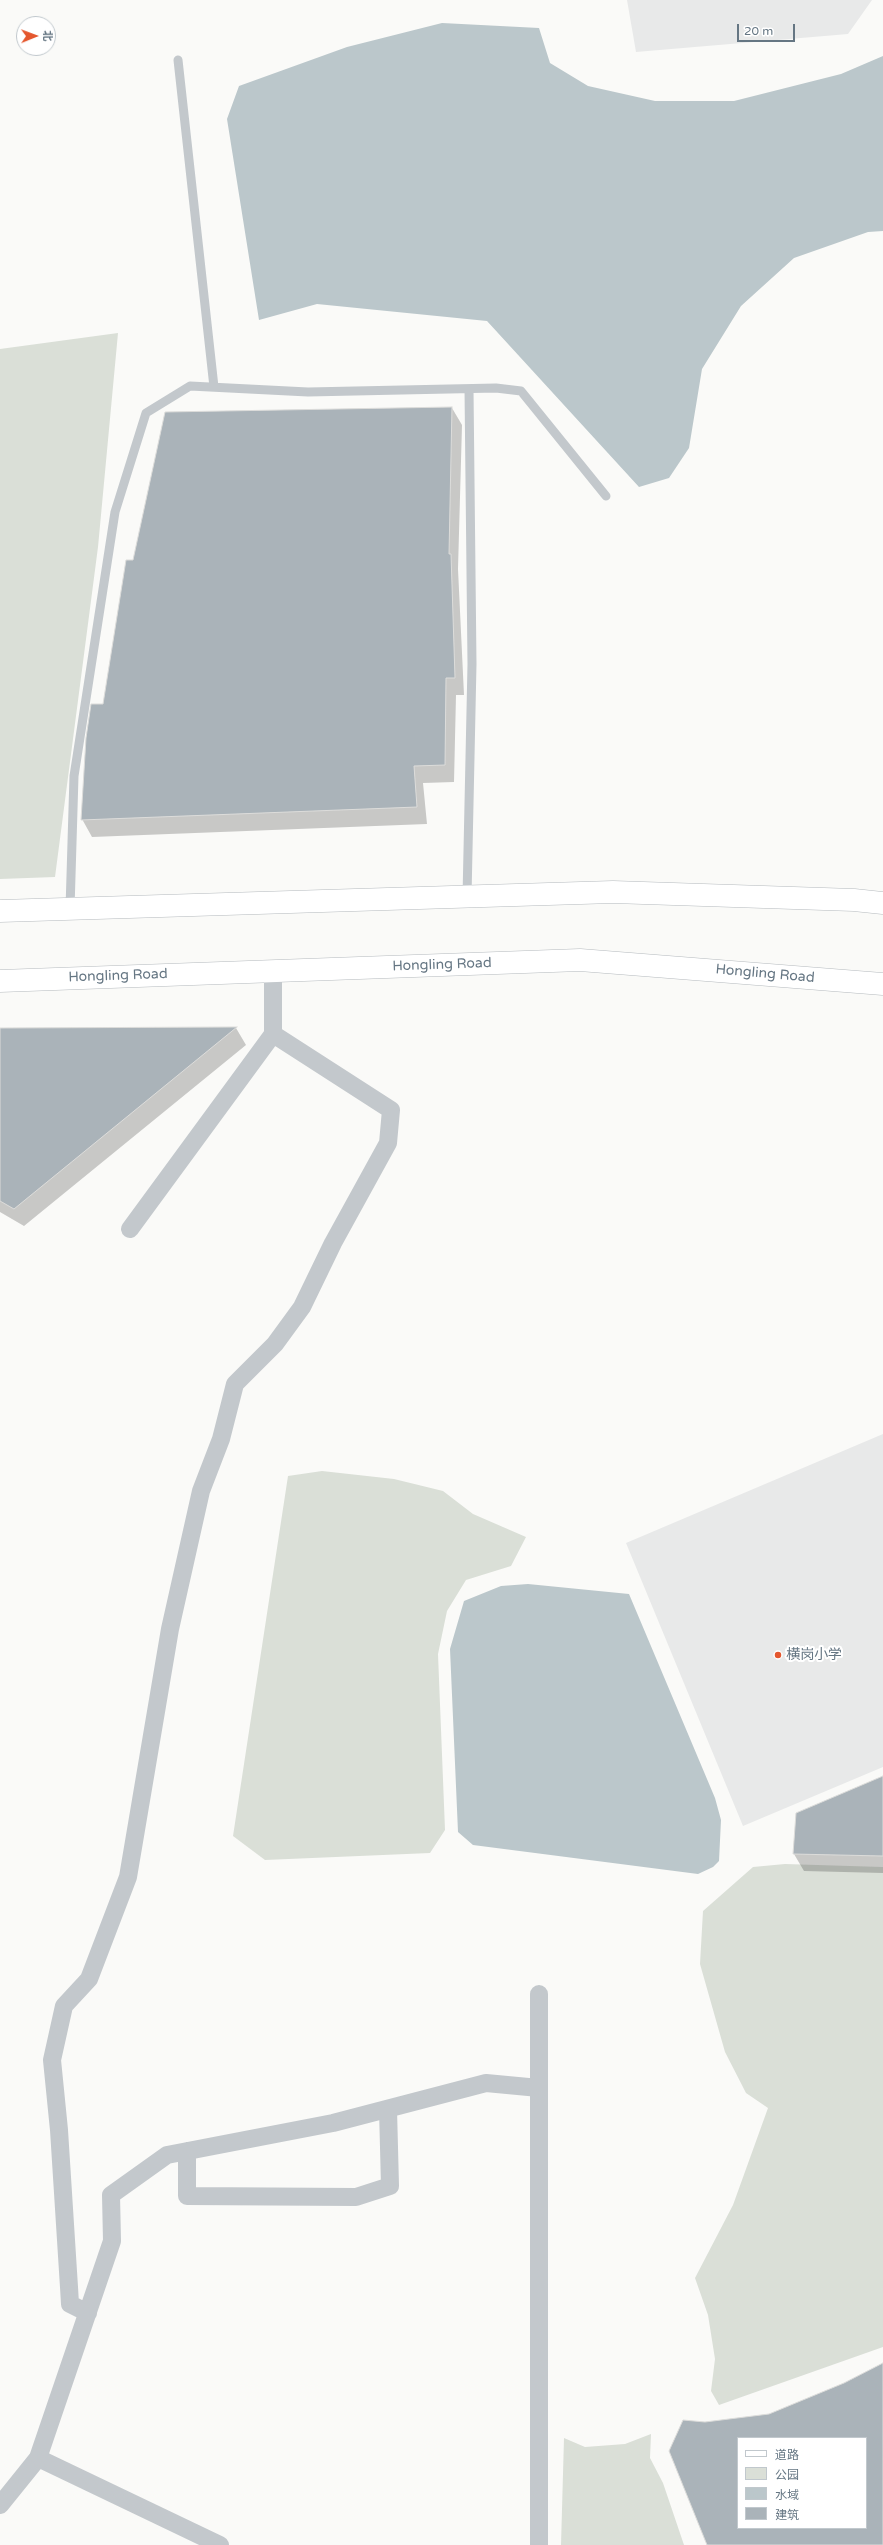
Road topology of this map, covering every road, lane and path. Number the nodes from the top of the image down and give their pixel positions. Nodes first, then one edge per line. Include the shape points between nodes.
1 (178, 60) dead end
2 (214, 387) junction
3 (469, 389) junction
4 (606, 496) dead end
5 (467, 897) junction
6 (883, 903) edge
7 (70, 909) junction
8 (0, 911) edge
9 (273, 971) junction
10 (0, 981) edge
11 (883, 984) edge
12 (273, 1034) junction
13 (130, 1229) dead end
14 (539, 1994) dead end
15 (539, 2088) junction
16 (388, 2109) junction
17 (187, 2151) junction
18 (88, 2313) junction
19 (38, 2458) junction
20 (0, 2505) edge
21 (220, 2545) edge
22 (539, 2545) edge

1 - 2 lane
2 - 3 lane via 308,392
2 - 7 lane via 190,386 146,413 115,512 74,776
3 - 4 lane via 521,391
3 - 5 lane via 472,664
5 - 6 main road via 613,892
5 - 7 main road
7 - 8 main road
9 - 10 main road, Hongling Road
9 - 11 main road, Hongling Road via 580,960
9 - 12 street
12 - 13 street
12 - 18 street via 391,1110 388,1143 302,1307 274,1344 235,1384 221,1439 201,1491 170,1629 128,1877 89,1979 64,2006 52,2060 70,2304
14 - 15 street
15 - 16 street via 486,2084
15 - 22 street
16 - 17 street via 333,2123
16 - 17 street via 390,2186 356,2197 186,2196
17 - 18 street via 167,2155 111,2195 112,2241
18 - 19 street
19 - 20 street
19 - 21 street

